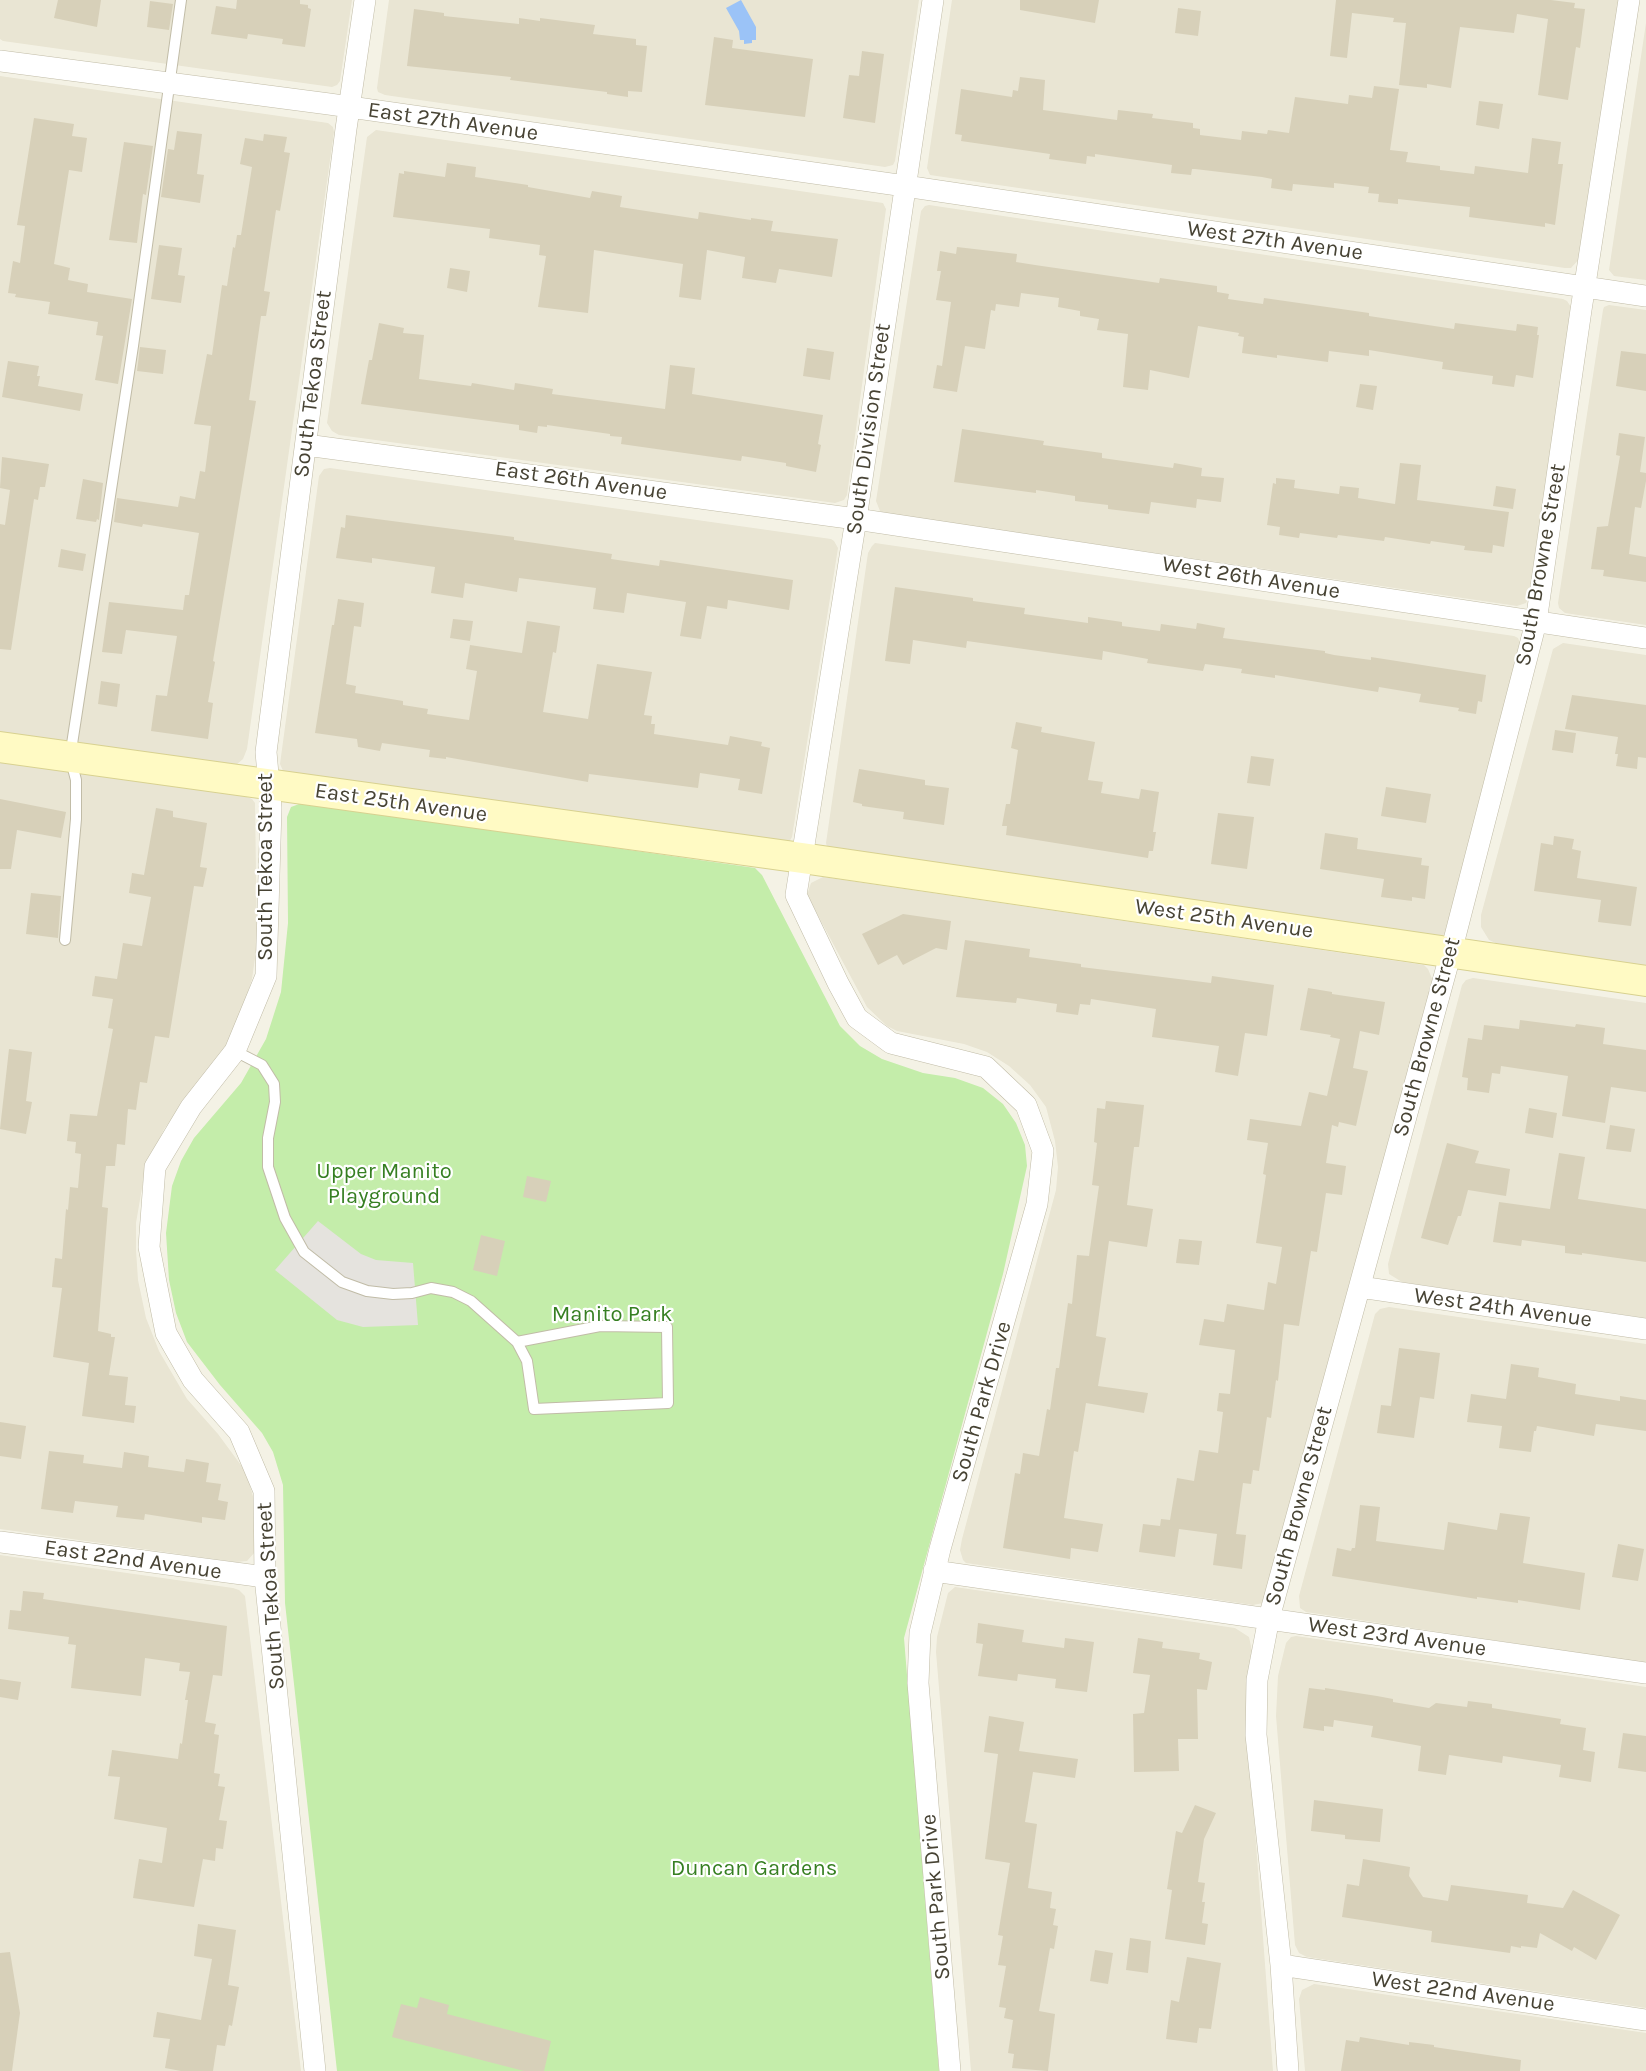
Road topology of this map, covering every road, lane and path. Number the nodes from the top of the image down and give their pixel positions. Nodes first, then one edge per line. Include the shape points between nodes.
1 (181, 0) edge
2 (365, 0) edge
3 (933, 0) edge
4 (1629, 0) edge
5 (0, 61) edge
6 (169, 84) junction
7 (349, 107) junction
8 (905, 186) junction
9 (1584, 287) junction
10 (1646, 296) edge
11 (306, 445) junction
12 (856, 519) junction
13 (1536, 622) junction
14 (1646, 638) edge
15 (0, 747) edge
16 (70, 757) junction
17 (268, 785) junction
18 (802, 858) junction
19 (65, 940) dead end
20 (1451, 952) junction
21 (1646, 981) edge
22 (235, 1051) junction
23 (1360, 1287) junction
24 (1646, 1329) edge
25 (517, 1342) junction
26 (0, 1542) edge
27 (934, 1571) junction
28 (265, 1577) junction
29 (1269, 1618) junction
30 (1646, 1673) edge
31 (1281, 1965) junction
32 (1646, 2020) edge
33 (315, 2071) edge
34 (950, 2071) edge
35 (1288, 2071) edge

1 - 6 lane
2 - 7 street, South Tekoa Street
3 - 8 street, South Division Street
4 - 9 street, South Browne Street
5 - 6 street, East 27th Avenue
6 - 7 street, East 27th Avenue
6 - 16 lane
7 - 8 street, East 27th Avenue
7 - 11 street, South Tekoa Street
8 - 9 street, West 27th Avenue
8 - 12 street, South Division Street
9 - 10 street, West 27th Avenue
9 - 13 street, South Browne Street
11 - 12 street, East 26th Avenue
11 - 17 street, South Tekoa Street via 266,752
12 - 13 street, West 26th Avenue
12 - 18 street, South Division Street
13 - 14 street, West 26th Avenue
13 - 20 street, South Browne Street
15 - 16 street, East 25th Avenue
16 - 17 street, East 25th Avenue
16 - 19 lane via 76,780 76,819
17 - 18 street, East 25th Avenue
17 - 22 street, South Tekoa Street via 271,808 266,976
18 - 20 street, West 25th Avenue
18 - 27 street, South Park Drive via 796,895 857,1018 891,1043 986,1067 1026,1105 1043,1151 1037,1204
20 - 21 street, West 25th Avenue
20 - 23 street, South Browne Street
22 - 25 lane via 262,1065 274,1084 268,1167 285,1218 304,1252 342,1282 367,1291 393,1294 431,1288 453,1292 471,1301
22 - 28 street, South Tekoa Street via 191,1107 155,1167 148,1246 166,1333 193,1380 239,1432 264,1491
23 - 24 street, West 24th Avenue
23 - 29 street, South Browne Street
25 - 25 lane via 527,1361 534,1408 668,1403 667,1327 600,1326
26 - 28 street, East 22nd Avenue
27 - 29 street, West 23rd Avenue
27 - 34 street, South Park Drive via 920,1633 918,1683
28 - 33 street, South Tekoa Street
29 - 30 street, West 23rd Avenue
29 - 31 street, South Browne Street via 1257,1680 1256,1735
31 - 32 street, West 22nd Avenue
31 - 35 street, South Browne Street

